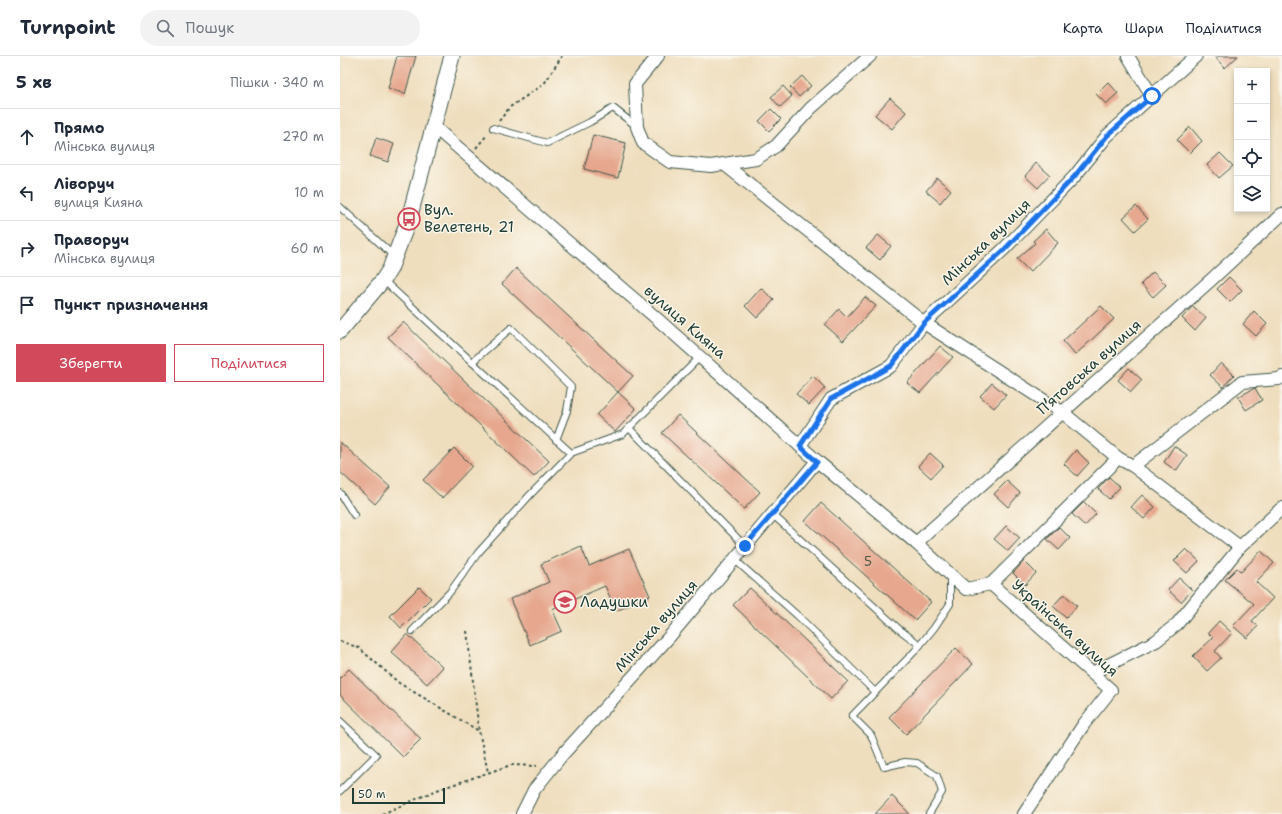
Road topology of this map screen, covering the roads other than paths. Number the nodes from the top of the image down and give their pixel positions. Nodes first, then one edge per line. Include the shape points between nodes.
1 (452, 56) edge
2 (658, 56) edge
3 (870, 56) edge
4 (1128, 56) edge
5 (1196, 56) edge
6 (1152, 96) junction
7 (433, 126) junction
8 (637, 127) junction
9 (493, 128) road end
10 (724, 164) junction
11 (340, 206) edge
12 (1282, 214) edge
13 (395, 256) junction
14 (383, 280) junction
15 (924, 323) junction
16 (340, 331) edge
17 (700, 357) junction
18 (472, 362) junction
19 (1282, 376) edge
20 (1062, 412) junction
21 (629, 428) junction
22 (556, 440) junction
23 (800, 446) junction
24 (571, 453) junction
25 (1118, 458) junction
26 (817, 462) junction
27 (1133, 466) junction
28 (340, 493) edge
29 (1282, 508) edge
30 (772, 514) junction
31 (354, 515) dead end
32 (916, 543) junction
33 (745, 546) junction
34 (1240, 547) junction
35 (734, 559) junction
36 (950, 574) junction
37 (991, 584) junction
38 (412, 631) dead end
39 (920, 645) junction
40 (1092, 673) junction
41 (875, 692) junction
42 (340, 721) edge
43 (340, 791) edge
44 (522, 814) edge
45 (929, 814) edge
46 (1024, 814) edge

1 - 7 street
2 - 8 street via 635,84
3 - 10 street via 811,108 776,146 756,159
4 - 6 street
5 - 6 street, Мінська вулиця
6 - 15 street, Мінська вулиця via 1107,136 1074,177 1004,250
7 - 13 street via 409,219
7 - 17 street, вулиця Кияна
8 - 9 lane via 613,108 547,143
8 - 10 street via 643,143 670,162 711,166
10 - 15 street
11 - 13 lane
12 - 20 street, П’ятовська вулиця
13 - 14 street
14 - 16 street
14 - 18 lane
15 - 20 street
15 - 23 street, Мінська вулиця via 891,366 831,399
17 - 21 lane
17 - 23 street, вулиця Кияна
18 - 22 lane
18 - 22 lane via 511,328 571,387 567,411
19 - 27 street via 1279,379 1242,382
20 - 25 street
20 - 32 street, П’ятовська вулиця
21 - 24 lane via 616,437
21 - 33 lane
22 - 24 lane
23 - 26 street, вулиця Кияна
24 - 38 lane via 488,541 450,592
25 - 27 street
25 - 37 street
26 - 30 street, Мінська вулиця
26 - 32 street, вулиця Кияна
27 - 34 street
28 - 31 lane
29 - 34 street
30 - 33 street, Мінська вулиця
30 - 39 lane via 900,630
32 - 36 street, Українська вулиця
33 - 35 street, Мінська вулиця
34 - 40 street via 1177,624 1156,641
35 - 41 lane via 798,616
35 - 44 street, Мінська вулиця via 670,636 552,768 534,790
36 - 37 street, Українська вулиця via 966,589
36 - 39 lane via 950,604
37 - 40 street, Українська вулиця
39 - 41 lane
40 - 46 street, Українська вулиця via 1111,690 1084,724
41 - 45 lane via 852,716 872,735 884,767 905,762 917,763 937,776 942,792
42 - 43 lane via 376,754

